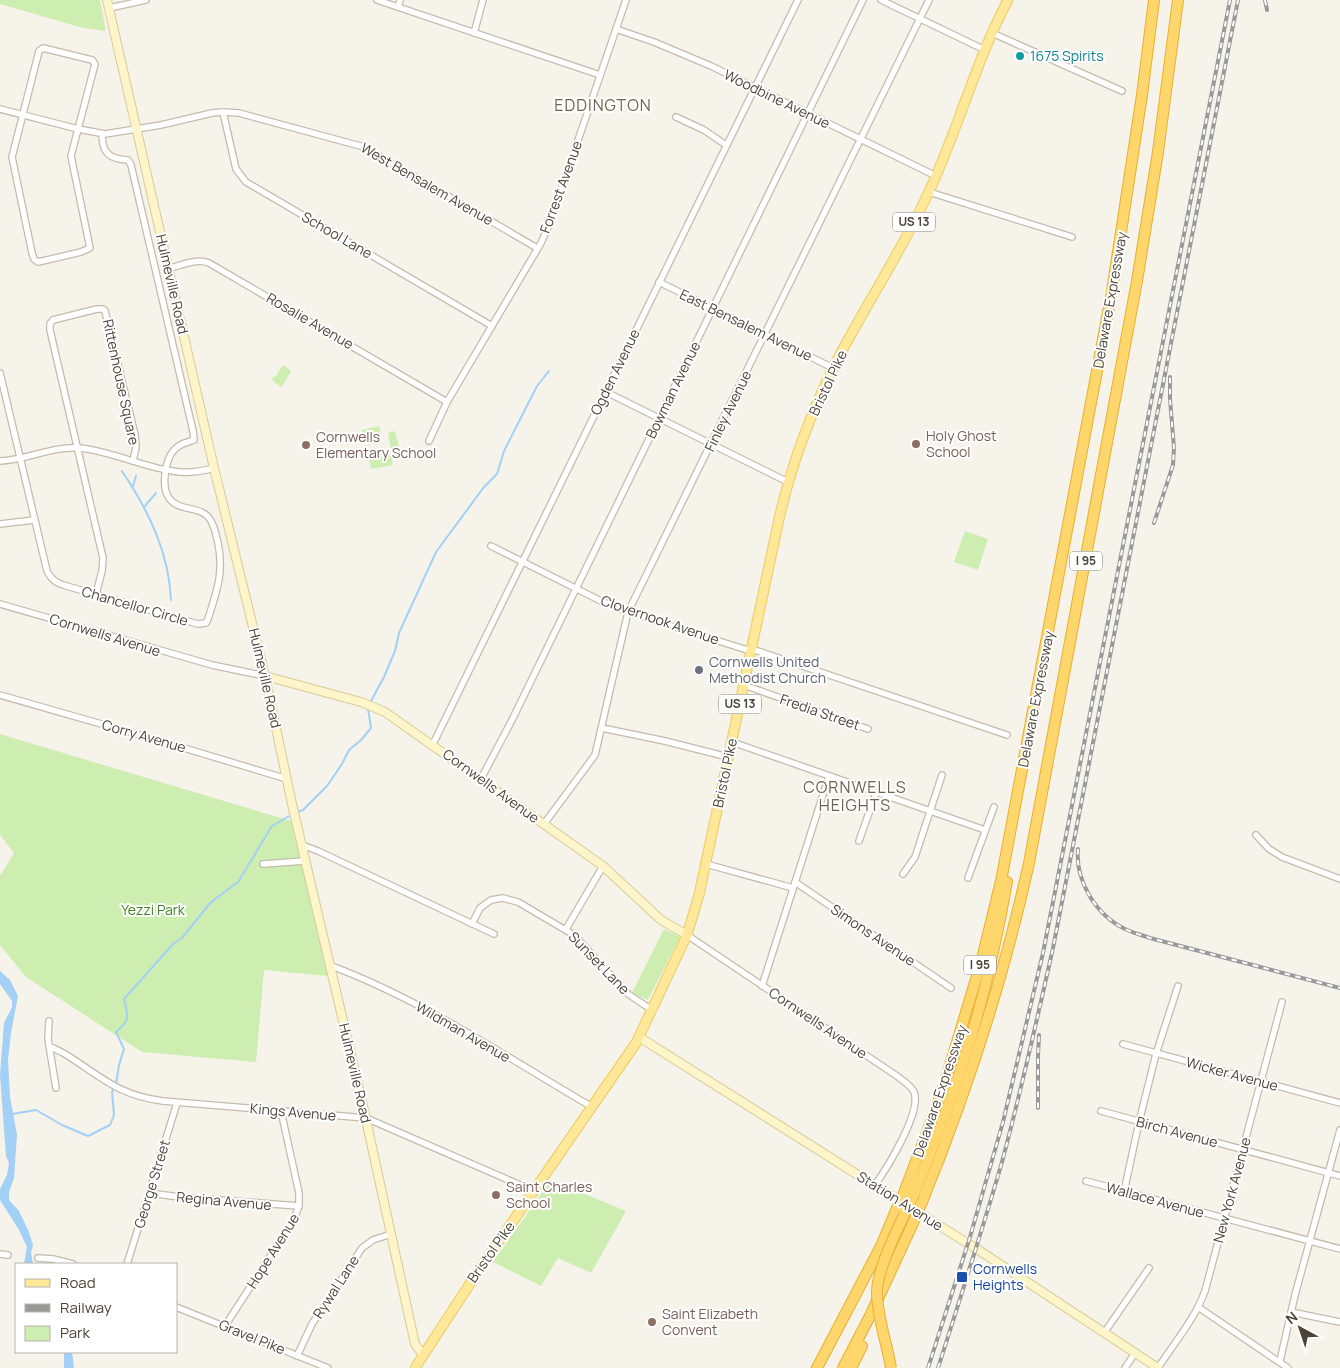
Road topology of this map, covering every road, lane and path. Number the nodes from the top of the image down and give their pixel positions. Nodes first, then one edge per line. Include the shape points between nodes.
1 (146, 0) edge
2 (376, 0) edge
3 (400, 0) edge
4 (483, 0) edge
5 (626, 0) edge
6 (798, 0) edge
7 (863, 0) edge
8 (881, 0) edge
9 (929, 0) edge
10 (1008, 0) edge
11 (1154, 0) edge
12 (1178, 0) edge
13 (1184, 0) edge
14 (108, 4) edge
15 (398, 7) junction
16 (920, 19) junction
17 (616, 29) junction
18 (474, 32) junction
19 (992, 34) junction
20 (1173, 41) junction
21 (985, 50) junction
22 (600, 75) junction
23 (755, 88) junction
24 (1122, 91) dead end
25 (0, 109) edge
26 (223, 112) junction
27 (22, 114) junction
28 (808, 114) junction
29 (676, 117) dead end
30 (78, 129) junction
31 (136, 130) junction
32 (102, 134) junction
33 (860, 139) junction
34 (726, 144) junction
35 (936, 176) junction
36 (929, 192) junction
37 (1072, 237) dead end
38 (537, 248) junction
39 (168, 269) junction
40 (659, 282) junction
41 (713, 308) junction
42 (492, 326) junction
43 (765, 334) junction
44 (834, 368) junction
45 (0, 373) edge
46 (606, 392) junction
47 (447, 402) junction
48 (659, 419) junction
49 (429, 441) dead end
50 (711, 444) junction
51 (78, 448) junction
52 (20, 458) junction
53 (0, 460) edge
54 (133, 461) junction
55 (214, 468) junction
56 (166, 470) junction
57 (788, 482) junction
58 (34, 520) junction
59 (0, 524) edge
60 (491, 546) dead end
61 (522, 562) junction
62 (575, 588) junction
63 (96, 594) junction
64 (0, 604) edge
65 (628, 612) junction
66 (751, 650) junction
67 (265, 676) junction
68 (744, 686) junction
69 (0, 695) edge
70 (602, 728) junction
71 (868, 729) dead end
72 (1007, 735) dead end
73 (732, 742) junction
74 (433, 744) junction
75 (728, 757) junction
76 (942, 775) dead end
77 (829, 776) junction
78 (287, 779) junction
79 (481, 779) junction
80 (876, 793) junction
81 (994, 807) dead end
82 (931, 812) junction
83 (544, 824) junction
84 (985, 830) junction
85 (1256, 835) dead end
86 (858, 841) dead end
87 (302, 845) junction
88 (305, 861) junction
89 (264, 864) dead end
90 (706, 864) junction
91 (602, 866) junction
92 (903, 874) dead end
93 (968, 878) dead end
94 (1340, 879) edge
95 (794, 885) junction
96 (472, 924) junction
97 (566, 929) junction
98 (494, 934) dead end
99 (687, 935) junction
100 (329, 965) junction
101 (762, 986) junction
102 (1178, 986) dead end
103 (951, 988) dead end
104 (1282, 1002) dead end
105 (652, 1010) junction
106 (49, 1021) dead end
107 (639, 1038) junction
108 (1123, 1044) dead end
109 (50, 1047) junction
110 (1156, 1054) junction
111 (1261, 1081) junction
112 (56, 1088) dead end
113 (177, 1102) junction
114 (1340, 1103) edge
115 (592, 1107) junction
116 (281, 1111) junction
117 (1101, 1111) dead end
118 (366, 1118) junction
119 (1139, 1122) junction
120 (1340, 1130) edge
121 (1243, 1150) junction
122 (1328, 1174) junction
123 (1340, 1176) edge
124 (1086, 1181) dead end
125 (875, 1185) junction
126 (534, 1191) junction
127 (1124, 1192) junction
128 (150, 1193) junction
129 (909, 1193) junction
130 (299, 1206) junction
131 (1225, 1218) junction
132 (390, 1234) junction
133 (1310, 1242) junction
134 (1340, 1249) edge
135 (0, 1254) edge
136 (8, 1255) dead end
137 (38, 1258) dead end
138 (68, 1263) edge
139 (127, 1263) edge
140 (1149, 1268) dead end
141 (890, 1274) junction
142 (1198, 1307) junction
143 (178, 1308) edge
144 (1291, 1312) junction
145 (1340, 1322) edge
146 (225, 1326) junction
147 (1104, 1333) junction
148 (1135, 1353) junction
149 (423, 1355) junction
150 (297, 1356) junction
151 (1280, 1361) junction
152 (328, 1368) edge
153 (415, 1368) edge
154 (817, 1368) edge
155 (842, 1368) edge
156 (851, 1368) edge
157 (891, 1368) edge
158 (1125, 1368) edge
159 (1158, 1368) edge
160 (1288, 1368) edge

1 - 14 street
2 - 15 street
3 - 15 street
4 - 18 street
5 - 17 street, Forrest Avenue
6 - 23 street, Ogden Avenue
7 - 28 street, Bowman Avenue
8 - 16 street
9 - 16 street, Finley Avenue
10 - 19 main road, Bristol Pike / US 13
11 - 129 highway, Delaware Expressway / I 95 via 1112,291 1030,731 1029,768 998,932 954,1089
12 - 20 highway, Delaware Expressway / I 95
13 - 20 highway
14 - 31 main road, Hulmeville Road
15 - 18 street
16 - 21 street
16 - 33 street, Finley Avenue
17 - 22 street, Forrest Avenue
17 - 23 street, Woodbine Avenue via 671,49
18 - 22 street
19 - 21 main road, Bristol Pike / US 13
19 - 24 street
20 - 141 highway, Delaware Expressway / I 95, bridge via 1137,281 1029,863 1013,933 957,1112 914,1223
21 - 35 main road, Bristol Pike / US 13
22 - 38 street, Forrest Avenue via 549,225
23 - 28 street, Woodbine Avenue
23 - 34 street, Ogden Avenue
25 - 27 street, West Bensalem Avenue
26 - 31 street, West Bensalem Avenue
26 - 38 street, West Bensalem Avenue via 239,113 364,147
26 - 42 street, School Lane via 236,169 246,182
27 - 30 street, West Bensalem Avenue
27 - 30 street via 41,49 92,60 95,64
27 - 30 street via 12,163 32,253 38,262 90,248 72,163
28 - 33 street, Woodbine Avenue
28 - 41 street, Bowman Avenue
29 - 34 street
30 - 32 street, West Bensalem Avenue
31 - 32 street, West Bensalem Avenue
31 - 39 main road, Hulmeville Road
32 - 56 street, Chancellor Circle via 103,146 109,155 128,160 131,165 194,440 174,450
33 - 35 street, Woodbine Avenue
33 - 43 street, Finley Avenue
34 - 40 street, Ogden Avenue
35 - 36 main road, Bristol Pike / US 13
36 - 37 street
36 - 44 main road, Bristol Pike / US 13
38 - 42 street, Forrest Avenue
39 - 47 street, Rosalie Avenue via 202,261 210,263
39 - 55 main road, Hulmeville Road
40 - 41 street, East Bensalem Avenue
40 - 46 street, Ogden Avenue
41 - 43 street, East Bensalem Avenue
41 - 48 street, Bowman Avenue
42 - 47 street, Forrest Avenue
43 - 44 street, East Bensalem Avenue
43 - 50 street, Finley Avenue
44 - 57 main road, Bristol Pike / US 13 via 806,429
45 - 52 street, Chancellor Circle
46 - 48 street
46 - 61 street, Ogden Avenue
47 - 49 street, Forrest Avenue
48 - 50 street
48 - 62 street, Bowman Avenue
50 - 57 street
50 - 65 street, Finley Avenue
51 - 52 street
51 - 54 street
51 - 54 street, Rittenhouse Square via 50,324 59,318 102,309 108,320 135,436
51 - 63 street via 103,558
52 - 53 street
52 - 58 street, Chancellor Circle
54 - 56 street
55 - 56 street via 186,472
55 - 67 main road, Hulmeville Road
56 - 63 street, Chancellor Circle via 164,486 169,498 179,506 205,514 214,528 221,570 208,618 204,624 198,624
57 - 66 main road, Bristol Pike / US 13
58 - 59 street
58 - 63 street, Chancellor Circle via 46,571 52,579
60 - 61 street, Clovernook Avenue
61 - 62 street, Clovernook Avenue
61 - 74 street, Ogden Avenue
62 - 65 street, Clovernook Avenue
62 - 79 street, Bowman Avenue
64 - 67 street, Cornwells Avenue via 212,665
65 - 66 street, Clovernook Avenue
65 - 70 street, Finley Avenue
66 - 68 main road, Bristol Pike / US 13
66 - 72 street, Clovernook Avenue
67 - 74 main road, Cornwells Avenue via 370,705
67 - 78 main road, Hulmeville Road
68 - 71 street, Fredia Street
68 - 73 main road, Bristol Pike / US 13
69 - 78 street, Corry Avenue
70 - 75 street
70 - 83 street, Finley Avenue via 595,755
73 - 75 main road, Bristol Pike / US 13
73 - 77 street
74 - 79 main road, Cornwells Avenue
75 - 90 main road, Bristol Pike / US 13
76 - 82 street
77 - 80 street
77 - 95 street
78 - 87 main road, Hulmeville Road
79 - 83 main road, Cornwells Avenue
80 - 82 street
80 - 86 street
81 - 84 street
82 - 84 street
82 - 92 street via 915,857
83 - 91 main road, Cornwells Avenue
84 - 93 street
85 - 94 street via 1282,857
87 - 88 main road, Hulmeville Road
87 - 96 street
88 - 89 street
88 - 100 main road, Hulmeville Road
90 - 95 street, Simons Avenue
90 - 99 main road, Bristol Pike / US 13
91 - 97 street
91 - 99 main road, Cornwells Avenue via 661,920
95 - 101 street
95 - 103 street, Simons Avenue
96 - 97 street, Sunset Lane via 480,908 493,899 503,898 518,902
96 - 98 street
97 - 105 street, Sunset Lane via 631,996
99 - 101 street, Cornwells Avenue
99 - 105 main road, Bristol Pike / US 13
100 - 115 street, Wildman Avenue via 448,1020
100 - 118 main road, Hulmeville Road
101 - 125 street, Cornwells Avenue via 908,1085 914,1093 915,1108 904,1135
102 - 110 street
104 - 111 street, New York Avenue
105 - 107 main road, Bristol Pike / US 13
106 - 109 street
107 - 115 main road, Bristol Pike / US 13
107 - 125 main road, Station Avenue
108 - 110 street, Wicker Avenue
109 - 112 street
109 - 113 street, Kings Avenue via 118,1089 144,1099
110 - 111 street, Wicker Avenue
110 - 119 street
111 - 114 street, Wicker Avenue
111 - 121 street, New York Avenue
113 - 116 street, Kings Avenue
113 - 128 street, George Street
115 - 126 main road, Bristol Pike / US 13
116 - 118 street, Kings Avenue
116 - 130 street, Hope Avenue
117 - 119 street, Birch Avenue
118 - 126 street, Kings Avenue
118 - 132 main road, Hulmeville Road
119 - 121 street, Birch Avenue
119 - 127 street
120 - 122 street
121 - 122 street, Birch Avenue
121 - 131 street, New York Avenue
122 - 123 street, Birch Avenue
122 - 133 street
124 - 127 street, Wallace Avenue
125 - 147 main road, Station Avenue
126 - 149 main road, Bristol Pike / US 13
127 - 131 street, Wallace Avenue
128 - 130 street, Regina Avenue
128 - 139 street, George Street
129 - 154 highway, bridge via 898,1208
129 - 157 highway, bridge via 877,1285
130 - 146 street, Hope Avenue via 294,1220
131 - 133 street, Wallace Avenue
131 - 142 street, New York Avenue
132 - 149 main road, Hulmeville Road via 415,1344
132 - 150 street, Rywal Lane via 362,1248 312,1324
133 - 134 street, Wallace Avenue
133 - 144 street
135 - 136 street
137 - 138 street
140 - 147 street
141 - 155 highway, Delaware Expressway / I 95
141 - 156 highway via 880,1309
142 - 151 street
142 - 159 street, New York Avenue
143 - 146 street, Gravel Pike
144 - 145 street
144 - 151 street
146 - 150 street, Gravel Pike
147 - 148 main road, Station Avenue
148 - 158 street
148 - 159 main road, Station Avenue
149 - 153 main road, Bristol Pike / US 13
150 - 152 street, Gravel Pike
151 - 160 street

